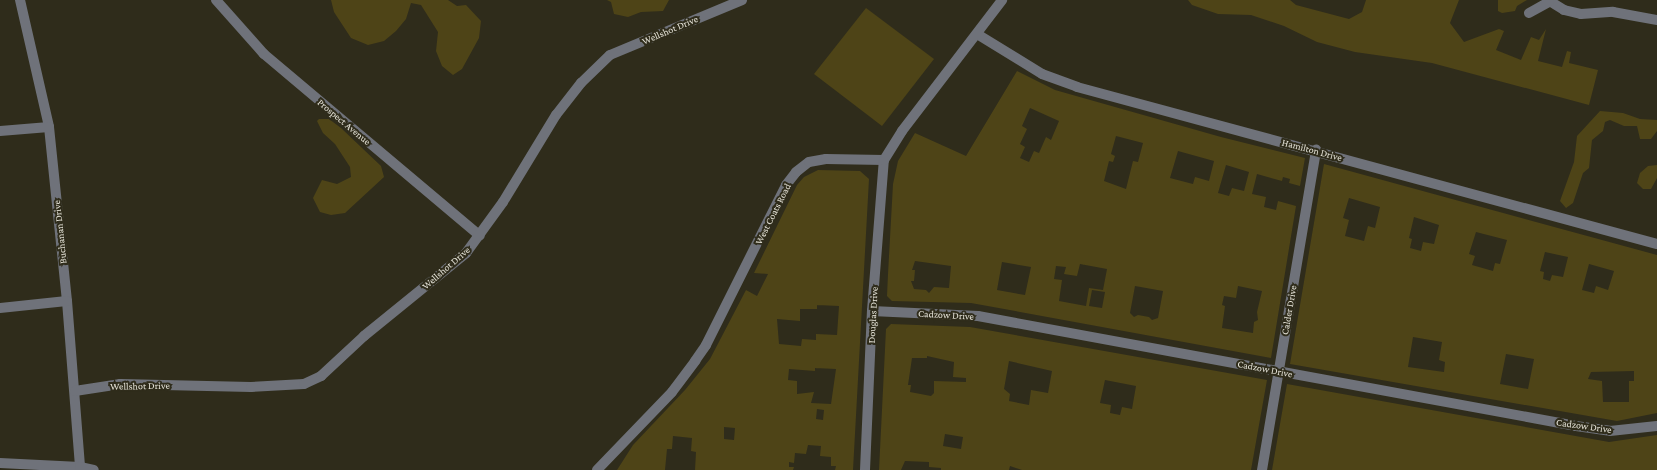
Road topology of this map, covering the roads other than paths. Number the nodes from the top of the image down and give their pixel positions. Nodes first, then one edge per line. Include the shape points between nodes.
1 (20, 0) edge
2 (216, 0) edge
3 (742, 0) edge
4 (1002, 0) edge
5 (1549, 1) edge
6 (1530, 14) dead end
7 (1657, 20) edge
8 (977, 34) junction
9 (49, 126) junction
10 (0, 131) edge
11 (1316, 150) junction
12 (884, 160) junction
13 (480, 236) junction
14 (1657, 244) edge
15 (67, 302) junction
16 (0, 308) edge
17 (872, 311) junction
18 (1279, 371) junction
19 (75, 391) junction
20 (1657, 426) edge
21 (0, 463) edge
22 (80, 467) junction
23 (94, 470) edge
24 (597, 470) edge
25 (865, 470) edge
26 (1262, 470) edge

1 - 9 street, Buchanan Drive
2 - 13 street, Prospect Avenue via 264,54
3 - 13 street, Wellshot Drive via 610,55 581,83 556,115
4 - 8 street
5 - 6 street
5 - 7 street via 1564,10 1582,14 1613,12
8 - 11 street, Hamilton Drive via 1057,80
8 - 12 street via 902,131
9 - 10 street
9 - 15 street, Buchanan Drive
11 - 14 street, Hamilton Drive
11 - 18 street, Calder Drive
12 - 17 street, Douglas Drive
12 - 24 street, West Coats Road via 826,159 810,162 796,172 786,186 695,361 672,392
13 - 19 street, Wellshot Drive via 460,258 364,336 335,365 321,376 304,384 250,388 120,384
15 - 16 street
15 - 19 street, Buchanan Drive
17 - 18 street, Cadzow Drive via 978,316
17 - 25 street, Douglas Drive
18 - 20 street, Cadzow Drive via 1610,431
18 - 26 street, Calder Drive
19 - 22 street, Buchanan Drive
21 - 22 street
22 - 23 street

